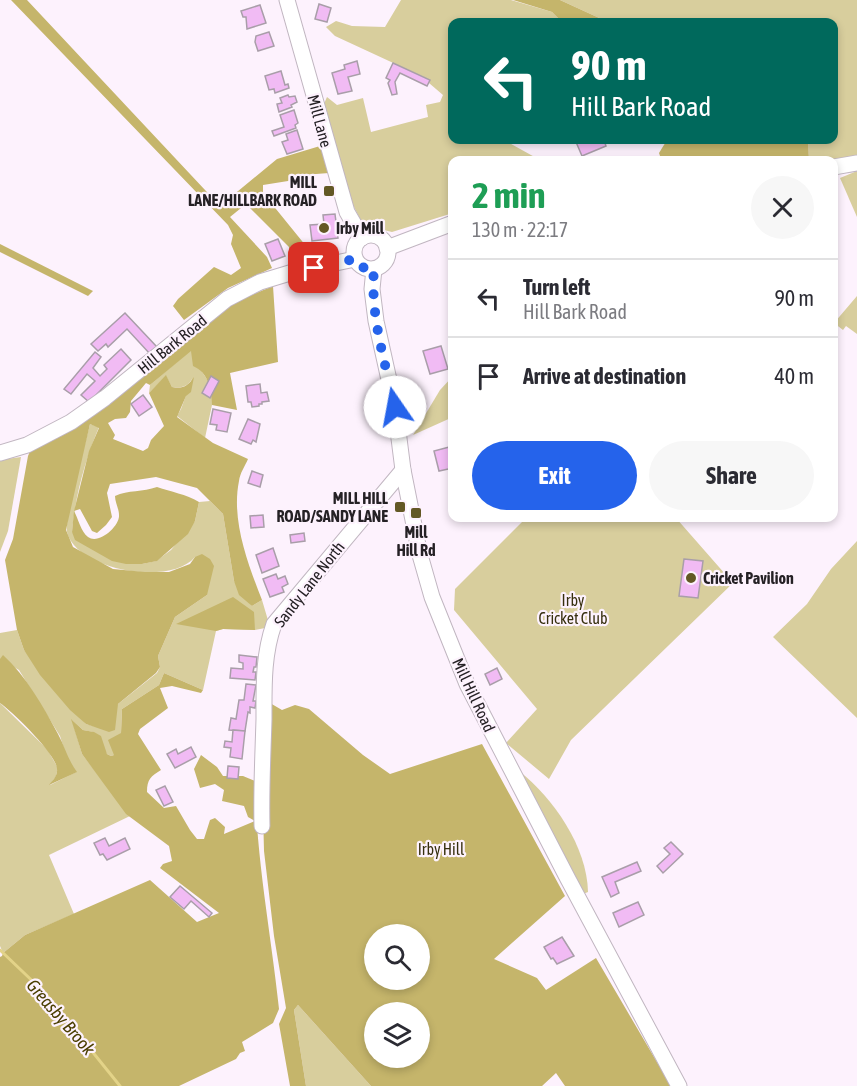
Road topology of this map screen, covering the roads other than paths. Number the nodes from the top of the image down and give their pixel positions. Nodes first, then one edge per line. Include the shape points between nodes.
1 (286, 0) edge
2 (857, 163) edge
3 (838, 166) edge
4 (448, 225) edge
5 (362, 238) junction
6 (387, 248) junction
7 (355, 259) junction
8 (374, 269) junction
9 (0, 453) edge
10 (403, 470) junction
11 (262, 826) dead end
12 (680, 1086) edge

1 - 5 street, Mill Lane via 346,212
2 - 3 street
4 - 6 street
5 - 6 street via 377,237
5 - 7 street via 355,246
6 - 8 street via 386,259
7 - 8 street via 364,268
7 - 9 street, Hill Bark Road via 260,282 226,299 79,417 27,445
8 - 10 street, Mill Hill Road via 376,321 395,407
10 - 11 street, Sandy Lane North via 274,624 267,643 264,686
10 - 12 street, Mill Hill Road via 426,576 467,684

